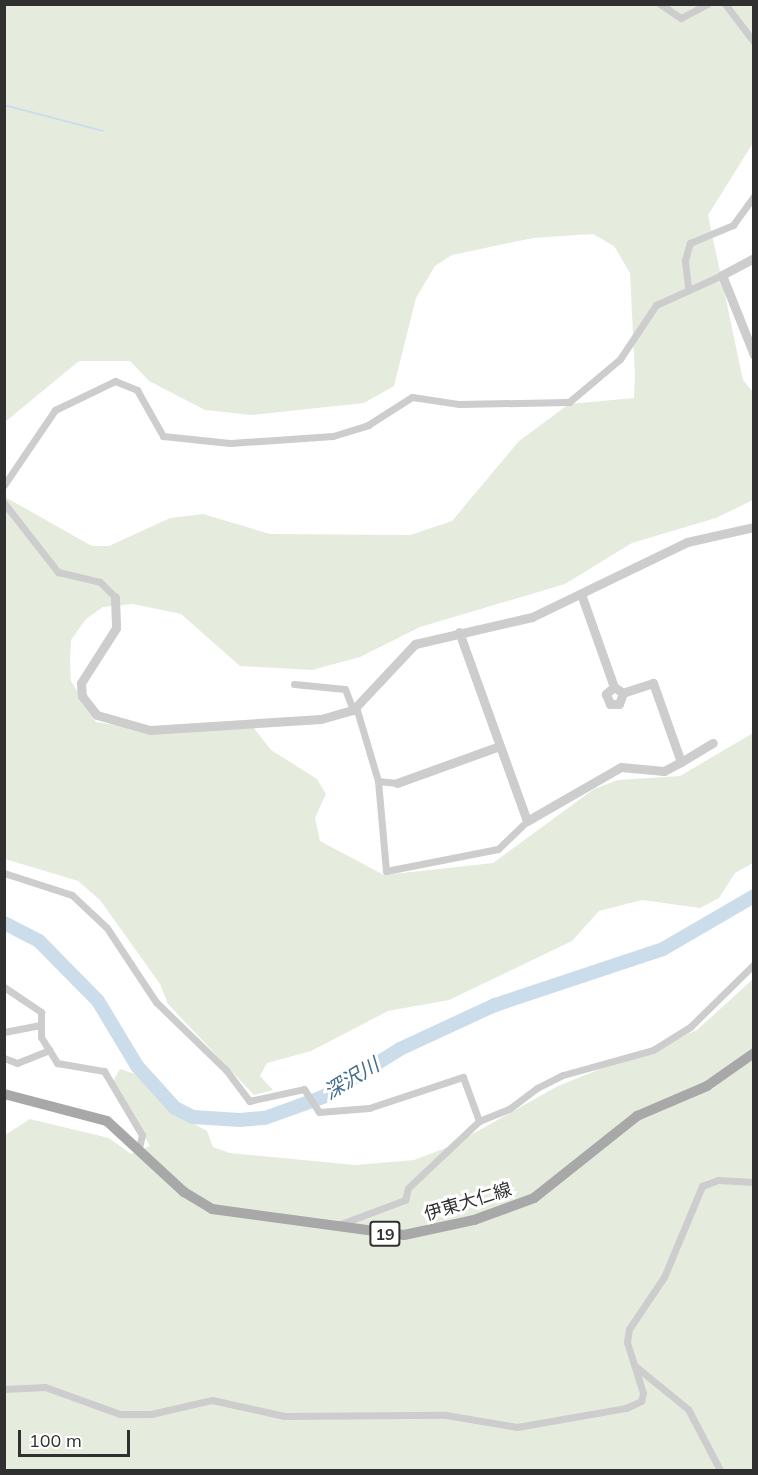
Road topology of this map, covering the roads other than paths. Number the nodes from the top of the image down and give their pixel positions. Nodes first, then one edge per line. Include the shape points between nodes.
1 (660, 4) edge
2 (707, 4) edge
3 (725, 4) edge
4 (753, 42) edge
5 (753, 196) edge
6 (753, 258) edge
7 (722, 275) junction
8 (688, 286) junction
9 (753, 354) edge
10 (4, 486) edge
11 (4, 503) edge
12 (753, 527) edge
13 (581, 594) junction
14 (116, 597) joint
15 (459, 632) junction
16 (294, 684) dead end
17 (614, 687) junction
18 (623, 693) junction
19 (355, 709) junction
20 (713, 743) dead end
21 (500, 746) junction
22 (681, 762) junction
23 (378, 781) junction
24 (397, 783) joint
25 (527, 821) junction
26 (4, 873) edge
27 (753, 964) edge
28 (4, 987) edge
29 (40, 1025) junction
30 (4, 1032) edge
31 (49, 1050) junction
32 (753, 1053) edge
33 (4, 1058) edge
34 (4, 1094) edge
35 (479, 1121) junction
36 (139, 1148) junction
37 (753, 1182) edge
38 (333, 1228) junction
39 (634, 1366) junction
40 (4, 1389) edge
41 (720, 1470) edge

1 - 2 street via 681,18
3 - 4 street
5 - 8 street via 733,225 690,243 685,260
6 - 7 street
7 - 8 street
7 - 9 street
8 - 10 street via 656,305 620,359 569,402 459,404 412,397 368,425 333,436 207,442 163,436 137,390 115,381 55,410
11 - 14 street via 58,572 100,582
12 - 13 street via 687,542
13 - 15 street via 516,622
13 - 17 street
14 - 19 street via 116,628 81,683 87,704 106,720 148,730 193,730 338,717
15 - 19 street via 425,639 403,651
15 - 21 street
16 - 19 street via 345,689
17 - 18 street
17 - 18 street via 606,694 610,704 619,704
18 - 22 street via 653,683
19 - 23 street
20 - 22 street
21 - 24 street
21 - 25 street
22 - 25 street via 664,771 621,767
23 - 24 street
23 - 25 street via 386,871 498,849
26 - 35 street via 72,895 107,928 156,1002 226,1070 249,1101 306,1090 316,1108 369,1108 463,1077
27 - 35 street via 690,1027 653,1050 563,1075 509,1109
28 - 29 street via 40,1012
29 - 30 street
29 - 31 street
31 - 33 street via 17,1063
31 - 36 street via 59,1064 93,1065 104,1071 142,1135
32 - 38 main road, 伊東大仁線 / 19 via 707,1086 637,1116 560,1180 504,1211 412,1234
34 - 36 main road, 伊東大仁線 / 19 via 107,1121
35 - 38 street via 408,1188 405,1200
36 - 38 main road, 伊東大仁線 / 19 via 201,1204
37 - 39 street via 718,1180 702,1186 664,1277 629,1329 627,1342
39 - 40 street via 643,1393 637,1404 517,1427 446,1415 284,1416 212,1400 152,1414 120,1414 45,1388
39 - 41 street via 688,1409

